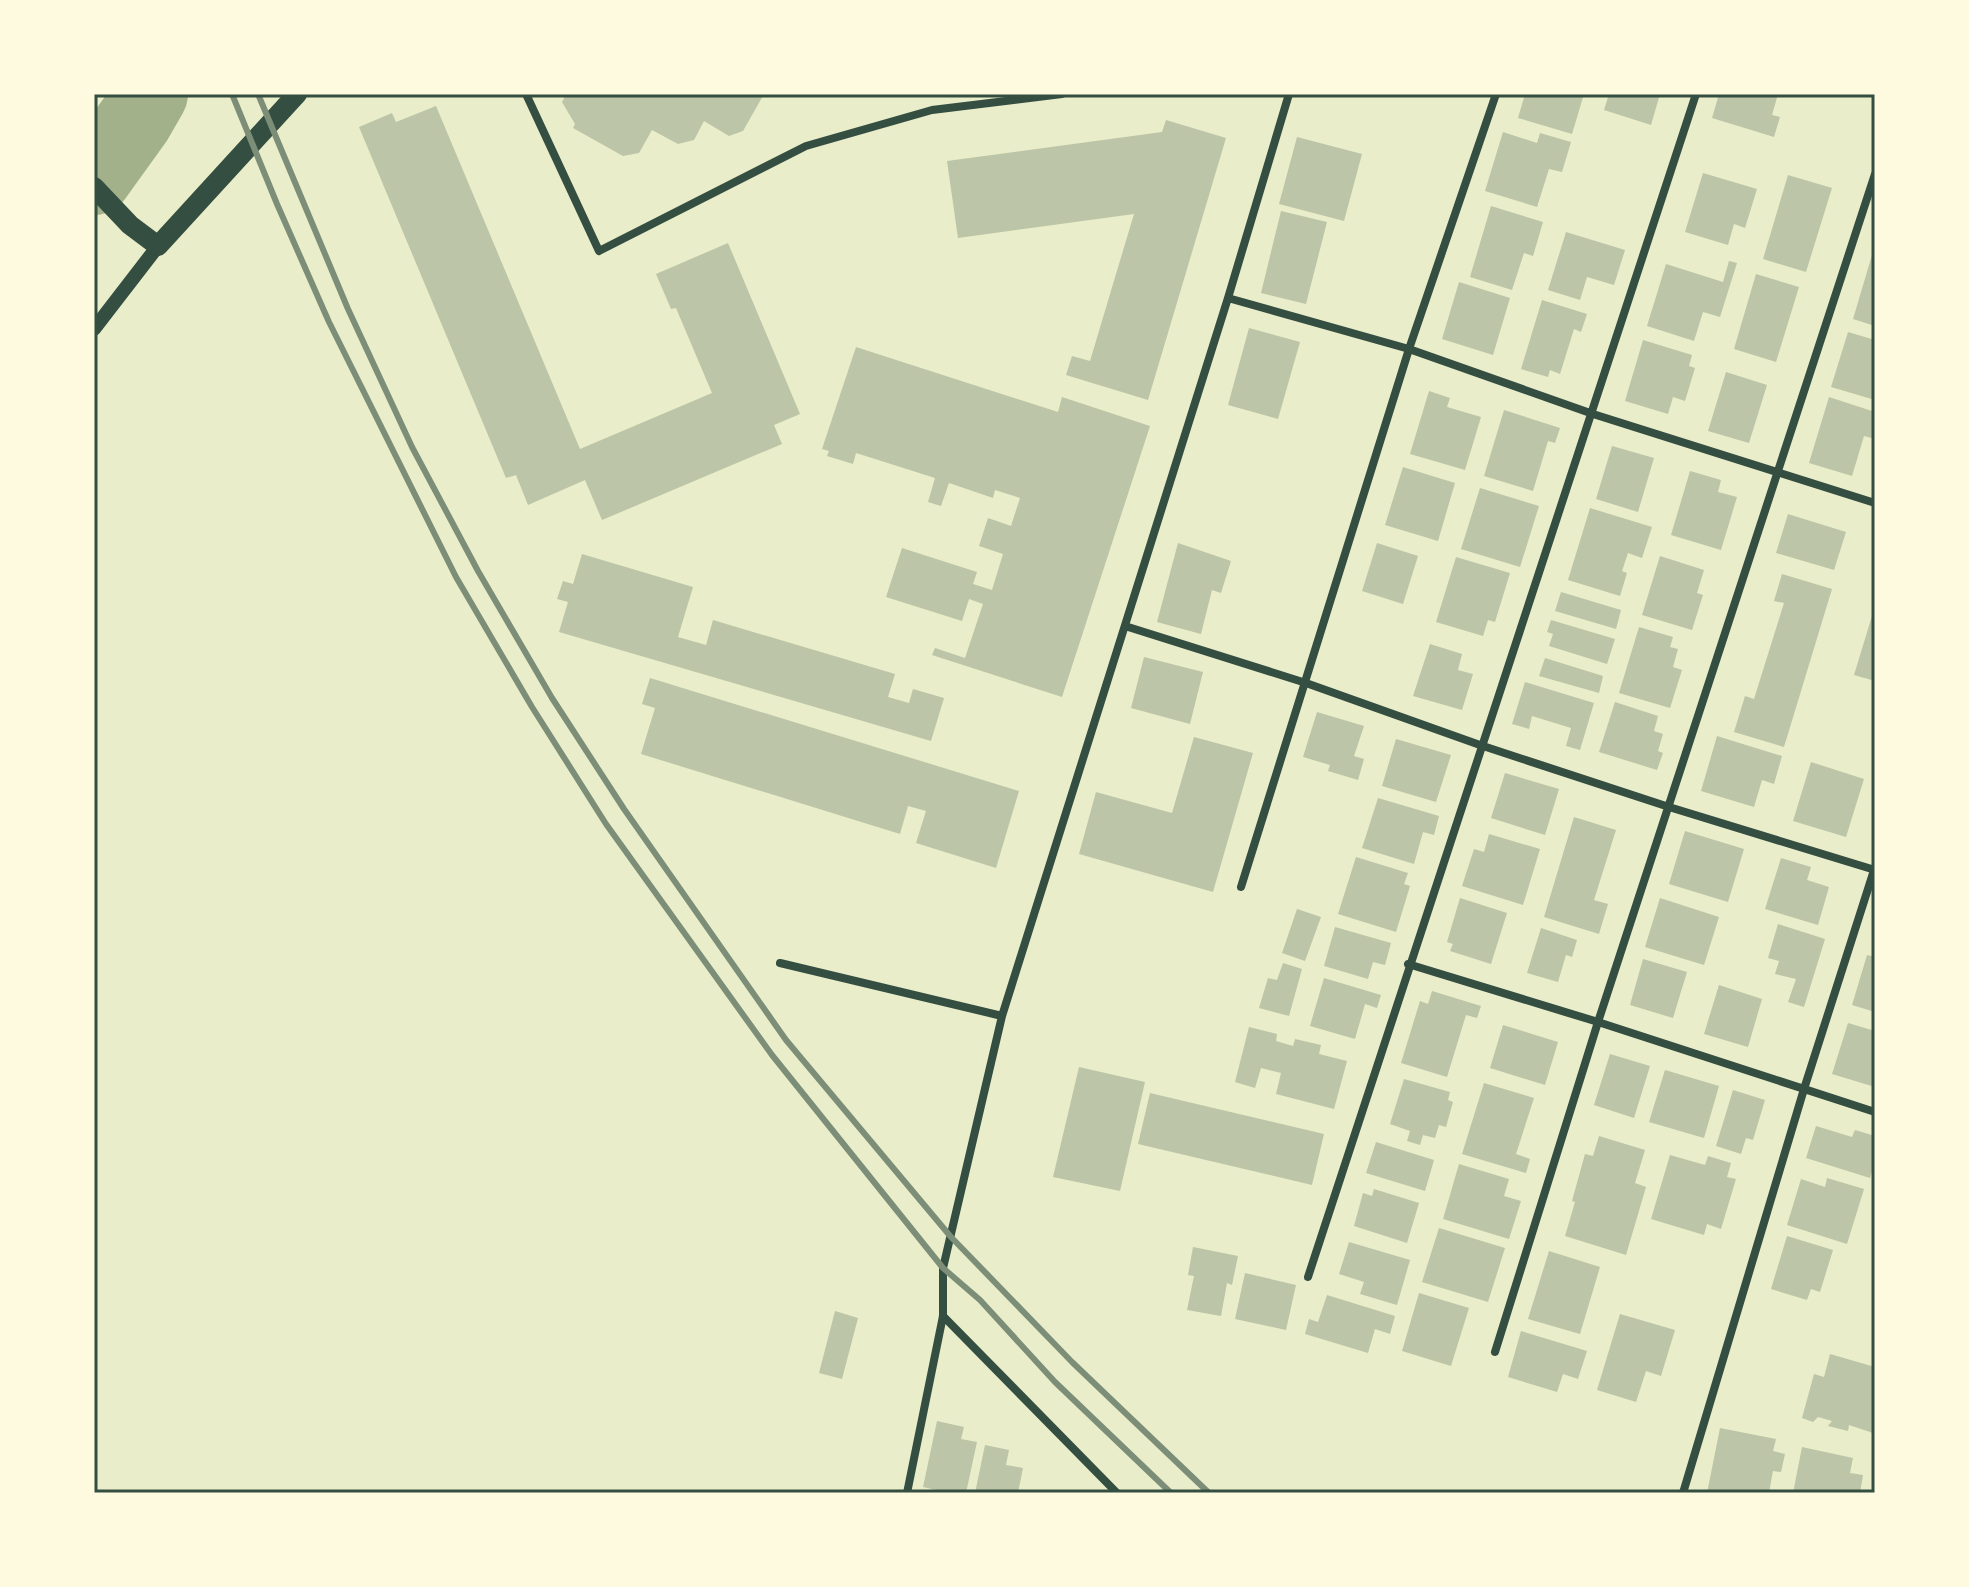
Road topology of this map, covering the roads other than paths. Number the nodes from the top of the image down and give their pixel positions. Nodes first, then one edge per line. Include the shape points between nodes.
1 (297, 94) edge
2 (526, 94) edge
3 (1062, 94) edge
4 (1289, 94) edge
5 (1496, 94) edge
6 (1696, 94) edge
7 (1875, 174) edge
8 (94, 187) edge
9 (158, 246) junction
10 (1228, 298) junction
11 (94, 329) edge
12 (1409, 349) junction
13 (1593, 414) junction
14 (1776, 473) junction
15 (1875, 503) edge
16 (1125, 626) junction
17 (1306, 683) junction
18 (1480, 745) junction
19 (1669, 807) junction
20 (1875, 868) edge
21 (1241, 887) dead end
22 (780, 963) dead end
23 (1408, 964) junction
24 (1002, 1016) junction
25 (1598, 1022) junction
26 (1804, 1089) junction
27 (1875, 1112) edge
28 (1308, 1277) dead end
29 (943, 1316) junction
30 (1495, 1352) dead end
31 (907, 1493) edge
32 (1117, 1493) edge
33 (1683, 1493) edge

1 - 9 main road
2 - 3 street via 599,251 806,146 932,110
4 - 10 street
5 - 12 street
6 - 13 street
7 - 14 street
8 - 9 main road
9 - 11 street
10 - 12 street
10 - 16 street
12 - 13 street
12 - 17 street
13 - 14 street
13 - 18 street
14 - 15 street
14 - 19 street
16 - 17 street
16 - 24 street
17 - 18 street
17 - 21 street
18 - 19 street
18 - 23 street
19 - 20 street
19 - 25 street
20 - 26 street
22 - 24 street
23 - 25 street
23 - 28 street
24 - 29 street via 943,1268
25 - 26 street
25 - 30 street
26 - 27 street
26 - 33 street
29 - 31 street
29 - 32 street

